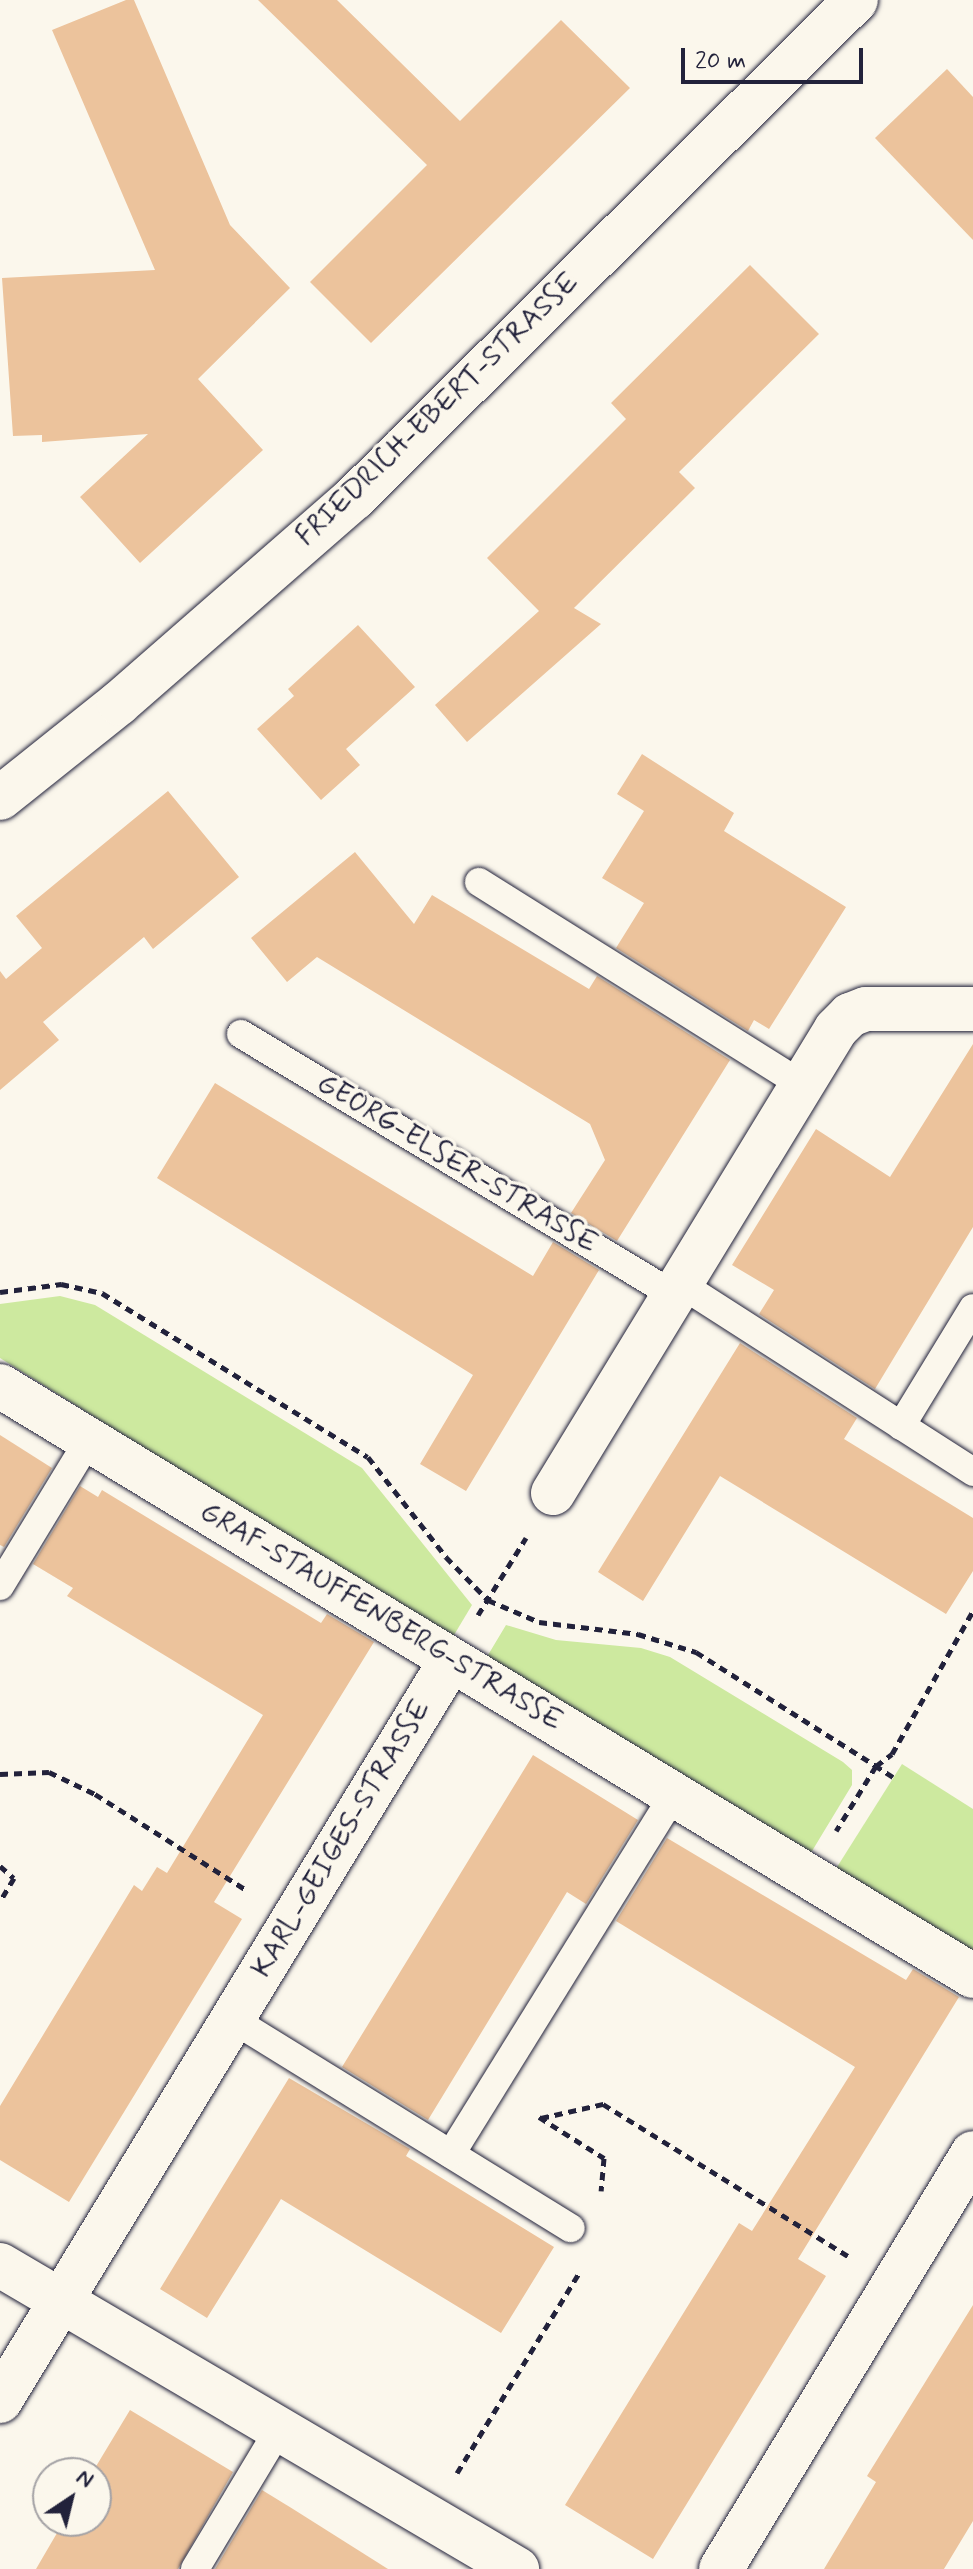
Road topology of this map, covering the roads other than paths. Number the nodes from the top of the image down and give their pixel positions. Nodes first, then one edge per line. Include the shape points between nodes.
1 (856, 0) edge
2 (0, 798) edge
3 (479, 882) dead end
4 (973, 1009) edge
5 (241, 1034) dead end
6 (802, 1085) junction
7 (676, 1288) junction
8 (973, 1308) edge
9 (0, 1386) edge
10 (901, 1426) junction
11 (88, 1441) junction
12 (973, 1472) edge
13 (553, 1493) road end
14 (0, 1586) edge
15 (451, 1660) junction
16 (675, 1793) junction
17 (973, 1976) edge
18 (232, 2019) junction
19 (973, 2153) edge
20 (451, 2154) junction
21 (571, 2228) road end
22 (0, 2265) edge
23 (59, 2302) junction
24 (0, 2401) edge
25 (278, 2431) junction
26 (195, 2569) edge
27 (517, 2569) edge
28 (721, 2569) edge

1 - 2 street, FRIEDRICH-EBERT-STRASSE via 354,498 119,703
3 - 6 lane
4 - 6 street via 866,1009 850,1015
5 - 7 lane, GEORG-ELSER-STRASSE
6 - 7 street
7 - 10 lane, GEORG-ELSER-STRASSE
7 - 13 street
8 - 10 lane
9 - 11 street, GRAF-STAUFFENBERG-STRASSE
10 - 12 lane, GEORG-ELSER-STRASSE
11 - 14 lane
11 - 15 street, GRAF-STAUFFENBERG-STRASSE
15 - 16 street, GRAF-STAUFFENBERG-STRASSE
15 - 18 street, KARL-GEIGES-STRASSE
16 - 17 street, GRAF-STAUFFENBERG-STRASSE
16 - 20 lane
18 - 20 lane
18 - 23 street, KARL-GEIGES-STRASSE
19 - 28 street
20 - 21 lane
22 - 23 street
23 - 24 street, KARL-GEIGES-STRASSE
23 - 25 street
25 - 26 lane
25 - 27 street

